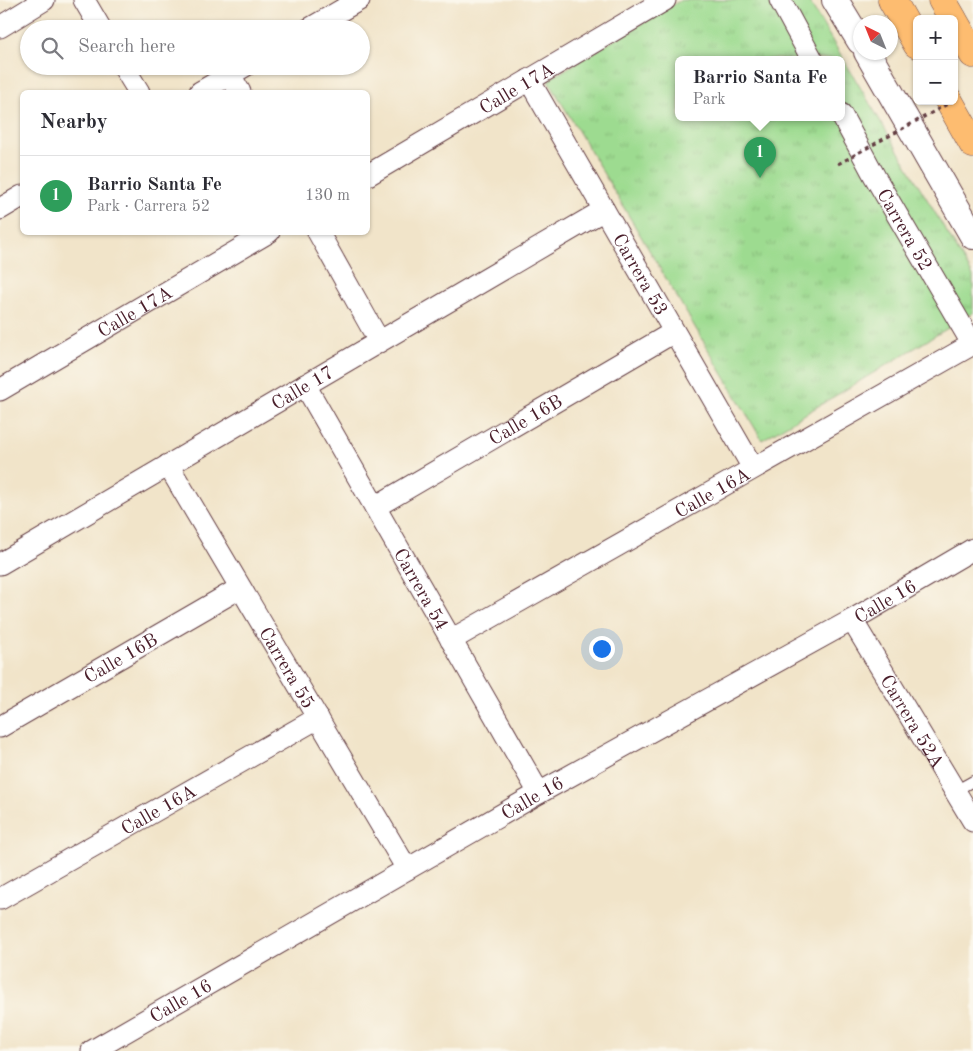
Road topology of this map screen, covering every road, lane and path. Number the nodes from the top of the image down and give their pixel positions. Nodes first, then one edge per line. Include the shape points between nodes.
1 (44, 0) edge
2 (84, 0) edge
3 (359, 0) edge
4 (665, 0) edge
5 (780, 0) edge
6 (835, 0) edge
7 (892, 0) edge
8 (942, 0) edge
9 (951, 15) edge
10 (96, 20) edge
11 (325, 20) edge
12 (0, 27) edge
13 (958, 27) edge
14 (853, 30) edge
15 (913, 37) edge
16 (973, 54) edge
17 (810, 56) edge
18 (872, 60) edge
19 (129, 75) edge
20 (238, 78) edge
21 (529, 80) junction
22 (138, 90) edge
23 (205, 90) edge
24 (944, 105) edge
25 (953, 105) edge
26 (845, 121) edge
27 (973, 144) edge
28 (838, 164) dead end
29 (370, 174) edge
30 (20, 197) edge
31 (0, 208) edge
32 (604, 210) junction
33 (264, 235) edge
34 (320, 235) edge
35 (973, 236) edge
36 (674, 332) junction
37 (379, 341) junction
38 (973, 345) edge
39 (305, 385) junction
40 (0, 390) edge
41 (168, 465) junction
42 (753, 468) junction
43 (375, 507) junction
44 (973, 549) edge
45 (0, 564) edge
46 (240, 588) junction
47 (852, 620) junction
48 (451, 640) junction
49 (318, 718) junction
50 (0, 727) edge
51 (964, 786) edge
52 (539, 793) junction
53 (973, 821) edge
54 (407, 869) junction
55 (0, 899) edge
56 (92, 1051) edge

1 - 12 street
2 - 10 street
3 - 11 street
4 - 21 street, Calle 17A
5 - 17 street
6 - 14 street
7 - 15 main road
8 - 9 main road
13 - 16 main road
18 - 35 street
19 - 22 street
20 - 23 street
21 - 29 street, Calle 17A
21 - 32 street, Carrera 53
24 - 28 path, bridge
25 - 27 main road
26 - 38 street, Carrera 52
30 - 31 street
32 - 36 street, Carrera 53
32 - 37 street, Calle 17
33 - 40 street, Calle 17A
34 - 37 street
36 - 42 street, Carrera 53
36 - 43 street, Calle 16B
37 - 39 street, Calle 17
38 - 42 street, Calle 16A
39 - 41 street, Calle 17
39 - 43 street, Carrera 54
41 - 45 street, Calle 17
41 - 46 street, Carrera 55
42 - 48 street, Calle 16A
43 - 48 street, Carrera 54
44 - 47 street, Calle 16
46 - 49 street, Carrera 55
46 - 50 street, Calle 16B
47 - 51 street, Carrera 52A
47 - 52 street, Calle 16
48 - 52 street, Carrera 54
49 - 54 street, Carrera 55
49 - 55 street, Calle 16A
51 - 53 street, Carrera 52A
52 - 54 street, Calle 16
54 - 56 street, Calle 16

